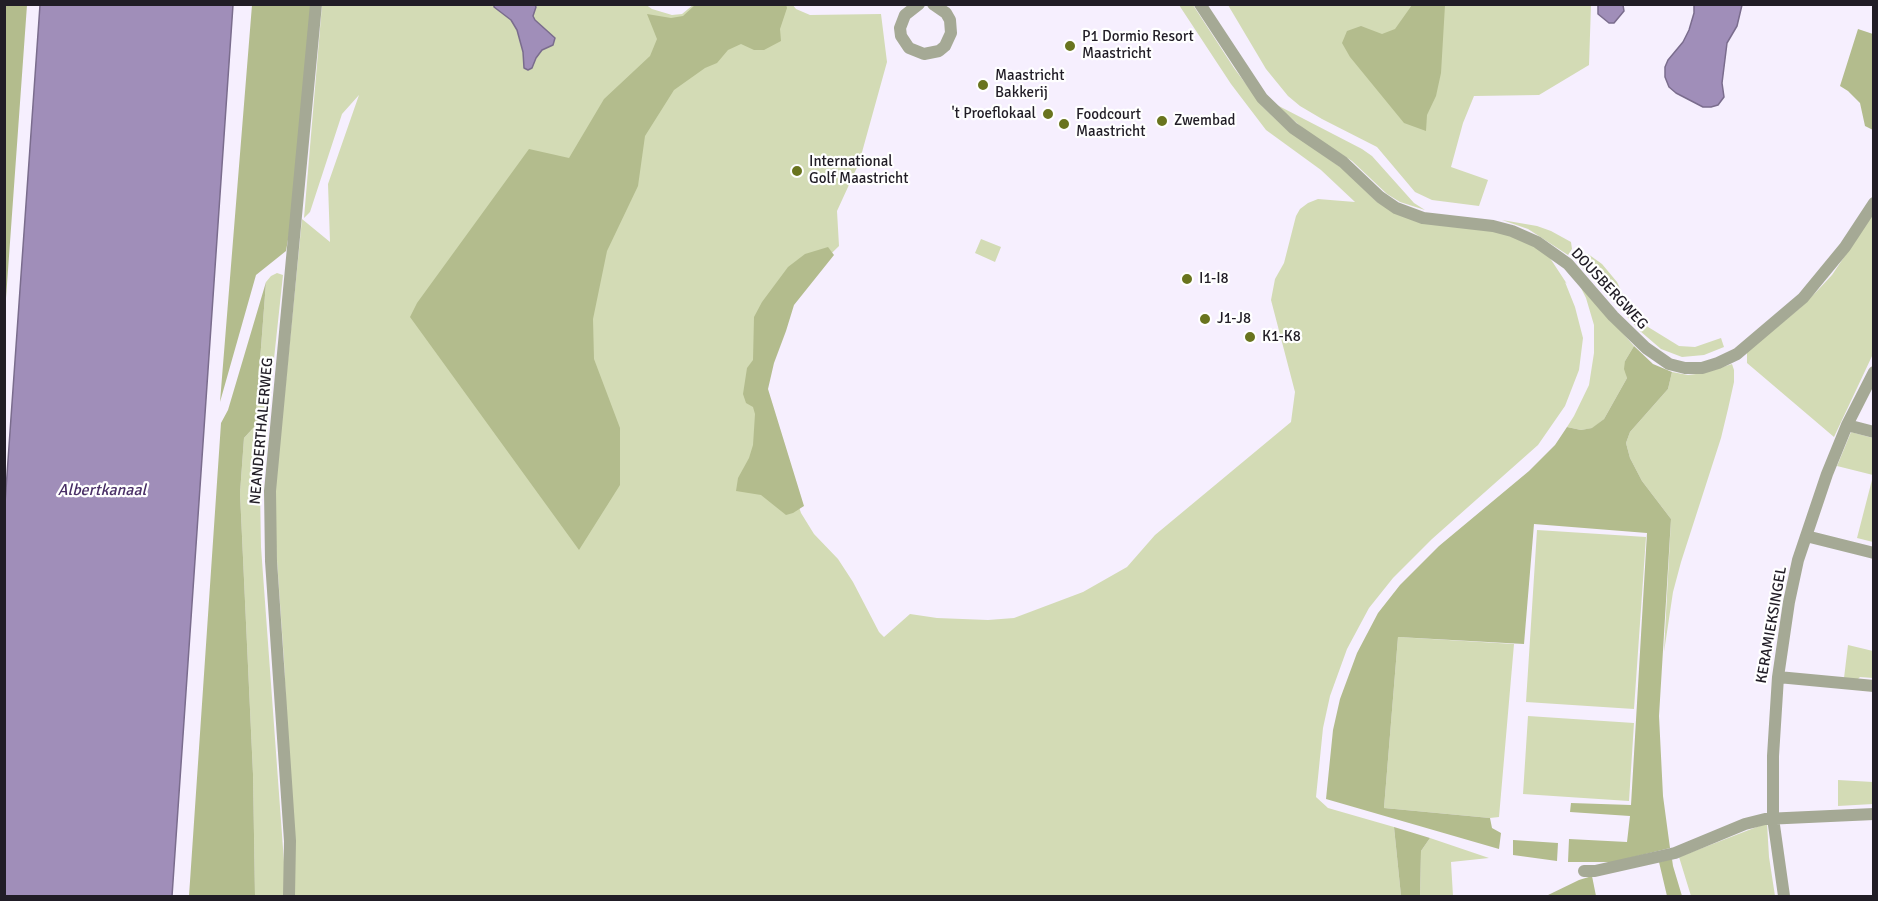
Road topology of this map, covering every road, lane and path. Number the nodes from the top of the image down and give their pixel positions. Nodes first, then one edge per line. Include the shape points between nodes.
1 (316, 4) edge
2 (933, 4) edge
3 (1200, 4) edge
4 (916, 5) edge
5 (1874, 203) edge
6 (1874, 372) edge
7 (1847, 424) junction
8 (1874, 432) edge
9 (1806, 536) junction
10 (1874, 553) edge
11 (1778, 677) junction
12 (1874, 687) edge
13 (1874, 814) edge
14 (1769, 818) junction
15 (1584, 871) dead end
16 (289, 897) edge
17 (1784, 897) edge

1 - 16 street, NEANDERTHALERWEG via 270,491 290,841
2 - 4 street via 946,13 951,33 945,46 932,54 909,48 901,36 902,20
3 - 5 street, DOUSBERGWEG via 1262,98 1293,128 1355,171 1380,197 1423,218 1493,226 1537,242 1568,264 1613,316 1669,364 1702,368 1737,354 1808,292
6 - 7 street, KERAMIEKSINGEL
7 - 8 street
7 - 9 street, KERAMIEKSINGEL
9 - 10 street
9 - 11 street, KERAMIEKSINGEL via 1789,602
11 - 12 street
11 - 14 street, KERAMIEKSINGEL
13 - 14 street
14 - 15 street via 1675,854
14 - 17 street, KERAMIEKSINGEL

